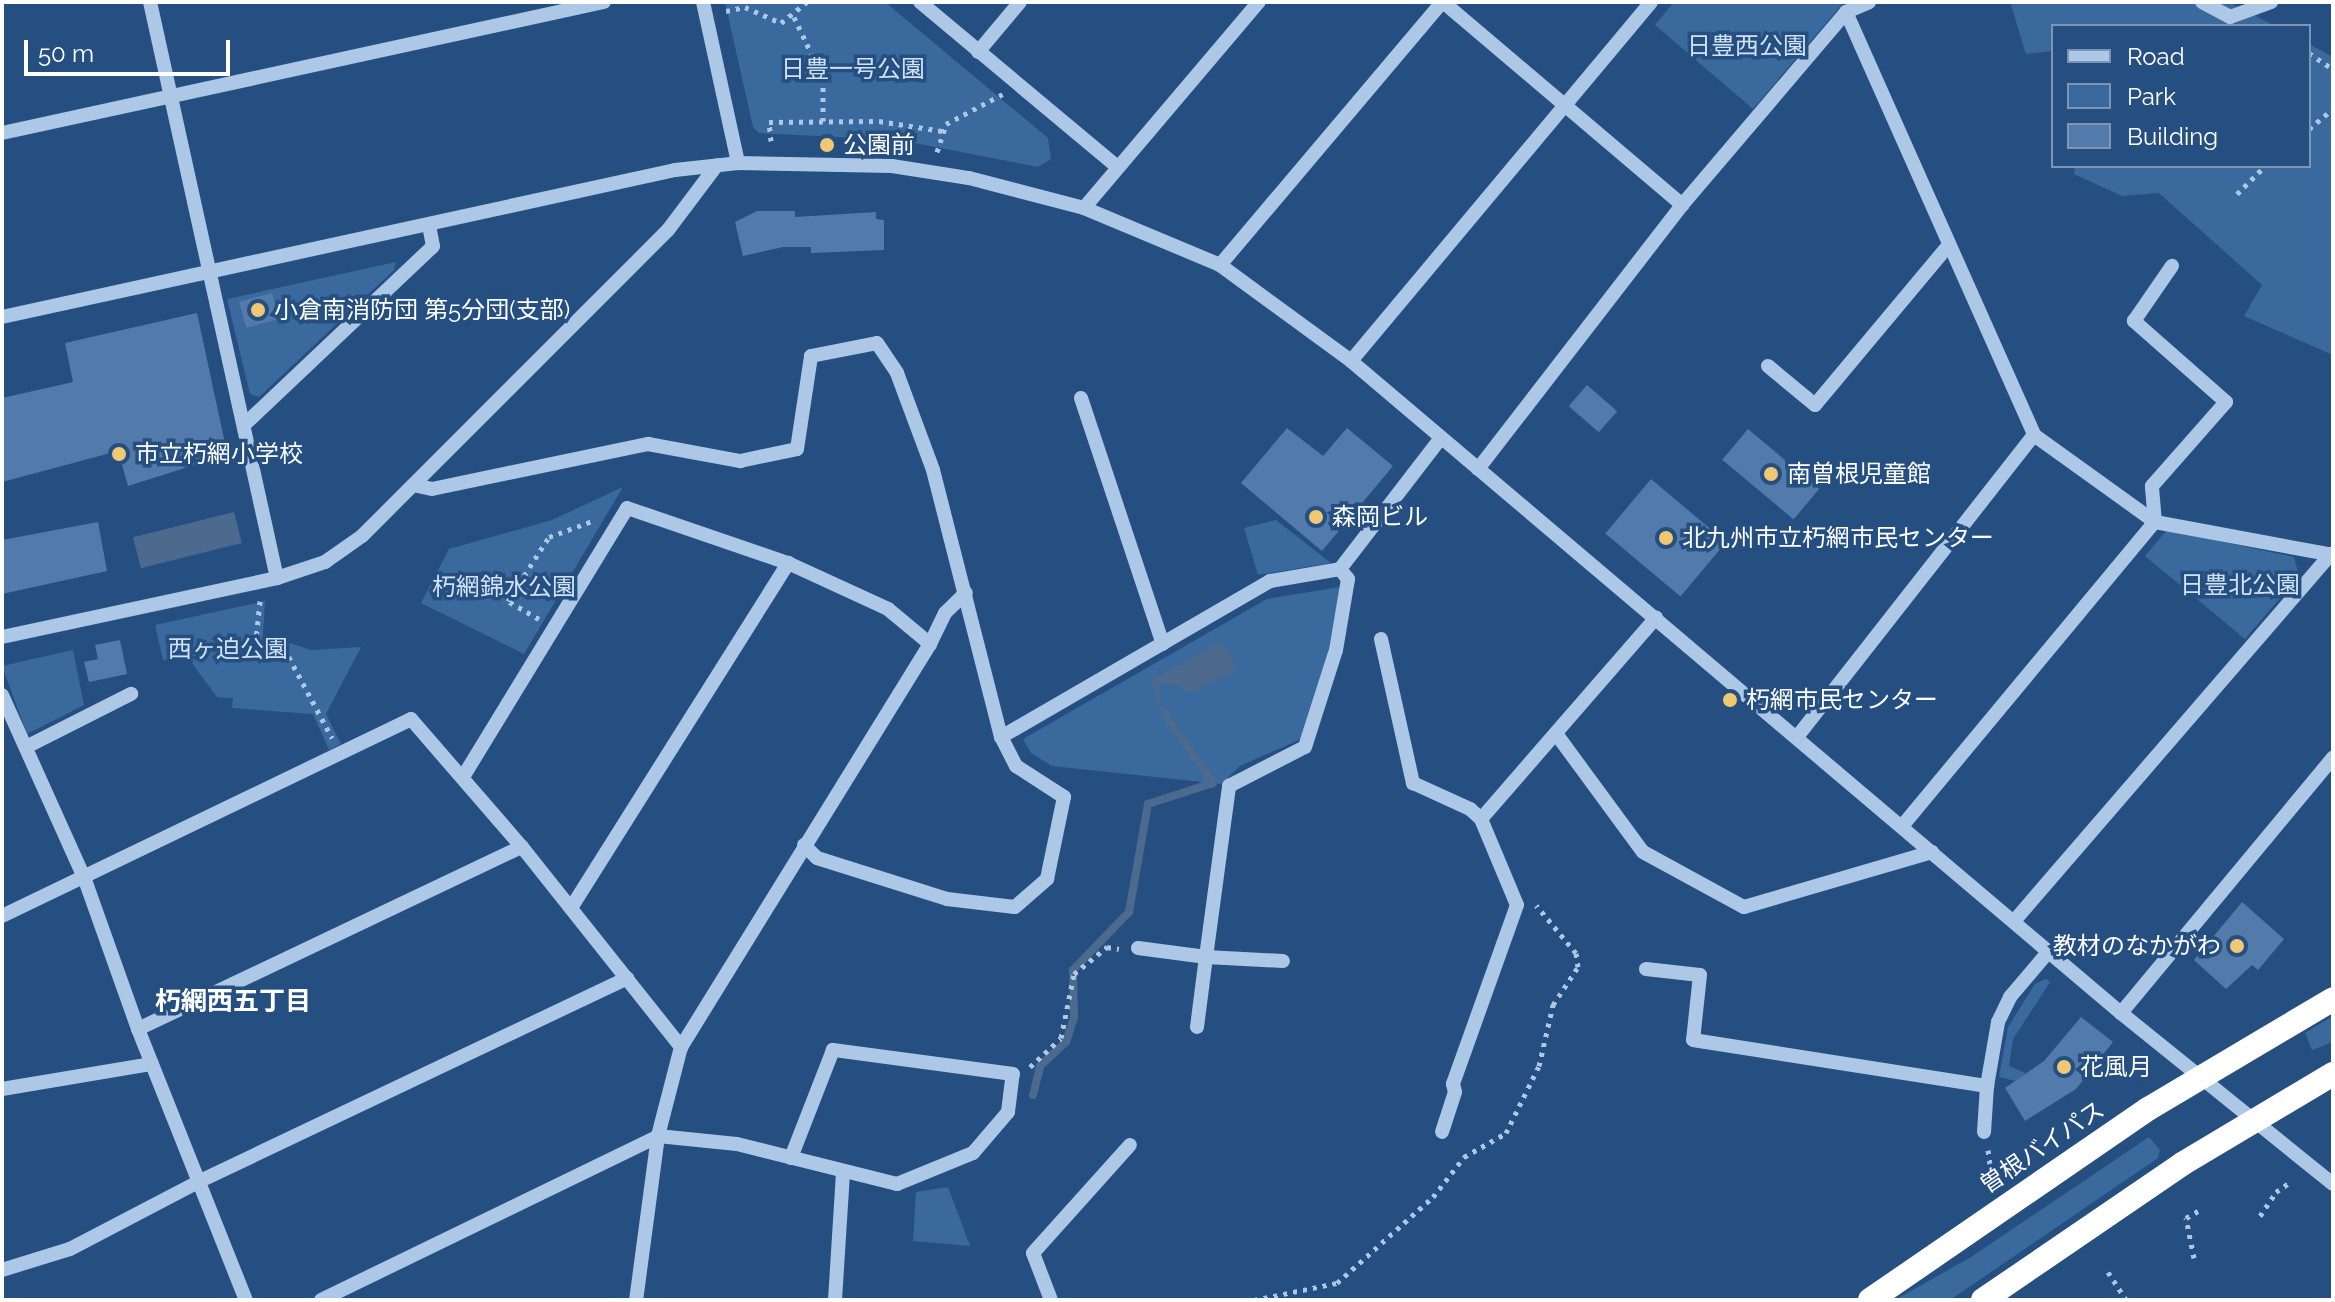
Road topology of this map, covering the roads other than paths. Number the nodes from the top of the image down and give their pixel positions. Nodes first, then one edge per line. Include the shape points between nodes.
1 (150, 2) edge
2 (604, 2) edge
3 (920, 2) edge
4 (1020, 2) edge
5 (1259, 2) edge
6 (1442, 2) edge
7 (1651, 2) edge
8 (1869, 2) edge
9 (2202, 2) edge
10 (2271, 2) edge
11 (705, 9) edge
12 (1846, 12) junction
13 (978, 52) junction
14 (170, 95) junction
15 (1564, 105) junction
16 (2, 133) edge
17 (738, 163) junction
18 (717, 165) junction
19 (1116, 166) junction
20 (1682, 205) junction
21 (1084, 208) junction
22 (429, 225) junction
23 (1949, 245) junction
24 (1220, 265) junction
25 (2172, 266) dead end
26 (210, 273) junction
27 (2, 317) edge
28 (1351, 361) junction
29 (1768, 366) dead end
30 (1081, 398) dead end
31 (244, 425) junction
32 (2034, 435) junction
33 (1441, 438) junction
34 (1478, 469) junction
35 (413, 485) junction
36 (2155, 522) junction
37 (2332, 554) edge
38 (788, 563) junction
39 (1340, 569) junction
40 (277, 578) junction
41 (966, 593) junction
42 (1656, 618) junction
43 (2, 637) edge
44 (1381, 639) dead end
45 (930, 644) junction
46 (1163, 644) junction
47 (131, 694) dead end
48 (2, 695) edge
49 (1557, 735) junction
50 (1001, 737) junction
51 (1797, 737) junction
52 (26, 747) junction
53 (2333, 758) edge
54 (463, 777) junction
55 (1481, 819) junction
56 (1903, 825) junction
57 (804, 845) junction
58 (522, 847) junction
59 (1932, 852) junction
60 (85, 880) junction
61 (571, 908) junction
62 (2, 916) edge
63 (2015, 920) junction
64 (1138, 948) road end
65 (2049, 951) junction
66 (1206, 957) junction
67 (1283, 961) dead end
68 (1646, 969) dead end
69 (627, 978) junction
70 (2333, 999) edge
71 (2121, 1013) junction
72 (1197, 1027) dead end
73 (138, 1029) junction
74 (681, 1047) junction
75 (152, 1064) junction
76 (2333, 1074) edge
77 (2204, 1075) junction
78 (1987, 1086) junction
79 (2, 1089) edge
80 (2257, 1118) junction
81 (1442, 1132) dead end
82 (1984, 1132) dead end
83 (658, 1136) junction
84 (1130, 1145) dead end
85 (791, 1158) junction
86 (843, 1174) junction
87 (200, 1181) junction
88 (2333, 1184) edge
89 (2, 1270) edge
90 (246, 1300) edge
91 (321, 1300) edge
92 (636, 1300) edge
93 (835, 1300) edge
94 (1051, 1300) edge
95 (1870, 1300) edge
96 (1983, 1300) edge

1 - 14 street
2 - 14 street
3 - 13 street
4 - 13 street
5 - 19 street
6 - 15 street
6 - 24 street
7 - 15 street
8 - 12 street
9 - 10 street via 2230,17
11 - 17 street
12 - 20 street
12 - 23 street
13 - 19 street
14 - 16 street
14 - 26 street
15 - 20 street
15 - 28 street
17 - 18 street
17 - 21 street via 892,166 969,178
18 - 22 street
18 - 35 street via 668,230
19 - 21 street
20 - 34 street
21 - 24 street
22 - 26 street
22 - 31 street via 433,246
23 - 29 street via 1815,405
23 - 32 street
24 - 28 street
25 - 36 street via 2134,321 2226,402 2152,486
26 - 27 street
26 - 31 street
28 - 33 street
30 - 46 street
31 - 40 street
32 - 36 street
32 - 51 street
33 - 34 street
33 - 39 street
34 - 42 street
35 - 40 street via 337,553
35 - 41 street via 432,489 648,444 740,461 797,449 811,356 877,343 897,373 933,470
36 - 37 street
36 - 56 street
37 - 63 street
38 - 45 street via 888,609
38 - 54 street via 627,508
38 - 61 street
39 - 46 street via 1270,581
39 - 66 street via 1348,579 1336,650 1305,747 1229,786
40 - 43 street
41 - 45 street via 945,613
41 - 50 street
42 - 49 street
42 - 51 street
44 - 55 street via 1413,783
45 - 57 street
46 - 50 street
47 - 52 street
48 - 52 street
49 - 55 street
49 - 59 street via 1643,852 1744,907
50 - 57 street via 1016,766 1064,797 1047,879 1015,907 947,899 817,858
51 - 56 street
52 - 60 street
53 - 71 street
54 - 58 street
54 - 60 street via 411,719
55 - 81 street via 1517,905 1453,1084
56 - 59 street
57 - 74 street
58 - 61 street
58 - 73 street
59 - 63 street
60 - 62 street
60 - 73 street
61 - 69 street
63 - 65 street
64 - 66 street
65 - 71 street
65 - 78 street via 2010,997 1998,1022
66 - 67 street
66 - 72 street
68 - 78 street via 1700,975 1693,1040
69 - 74 street
69 - 87 street
70 - 77 highway, 曽根バイパス
71 - 77 street
73 - 75 street
74 - 83 street
75 - 79 street
75 - 87 street
76 - 80 highway
77 - 80 street
77 - 95 highway, 曽根バイパス
78 - 82 street
80 - 88 street
80 - 96 highway
83 - 85 street via 737,1144
83 - 91 street
83 - 92 street
84 - 94 street via 1033,1253
85 - 86 street
85 - 86 street via 833,1050 1013,1074 1008,1112 973,1153 897,1184
86 - 93 street
87 - 89 street via 70,1249
87 - 90 street

